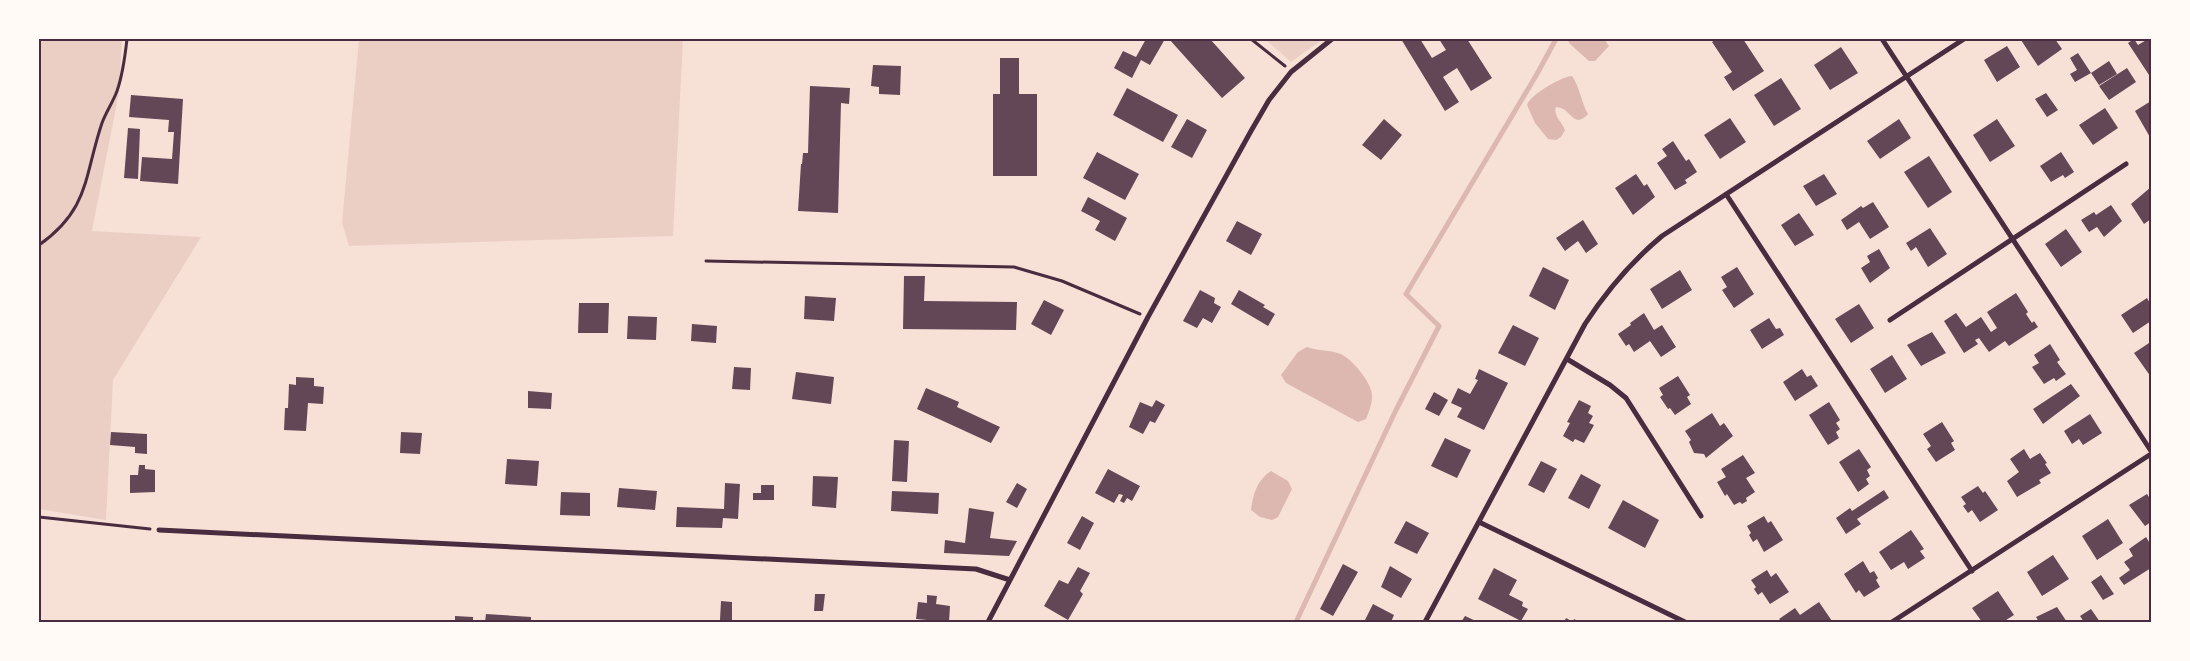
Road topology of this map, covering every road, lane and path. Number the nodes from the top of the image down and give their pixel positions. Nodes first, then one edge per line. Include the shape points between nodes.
1 (127, 39) edge
2 (1251, 39) edge
3 (1332, 39) edge
4 (1882, 39) edge
5 (1964, 39) edge
6 (1291, 72) junction
7 (1906, 76) junction
8 (2126, 164) dead end
9 (1726, 194) junction
10 (2012, 239) junction
11 (39, 245) edge
12 (706, 261) dead end
13 (1148, 317) junction
14 (1890, 320) dead end
15 (1567, 359) junction
16 (2151, 453) edge
17 (1701, 516) dead end
18 (39, 517) edge
19 (1479, 522) junction
20 (159, 530) joint
21 (1972, 571) junction
22 (1010, 580) junction
23 (988, 622) edge
24 (1425, 622) edge
25 (1684, 622) edge
26 (1892, 622) edge

1 - 11 path via 124,67 102,122 82,193 64,224
2 - 6 path
3 - 6 street
4 - 7 street
5 - 7 street
6 - 13 street via 1251,131
7 - 9 street
7 - 10 street
8 - 10 street
9 - 15 street via 1662,236 1638,257 1599,302
9 - 21 street
10 - 14 street
10 - 16 street
12 - 13 path via 1014,267 1062,281
13 - 22 street
15 - 17 street via 1626,398
15 - 19 street
16 - 21 street
18 - 20 path
19 - 24 street
19 - 25 street
20 - 22 street via 976,569
21 - 26 street
22 - 23 street

